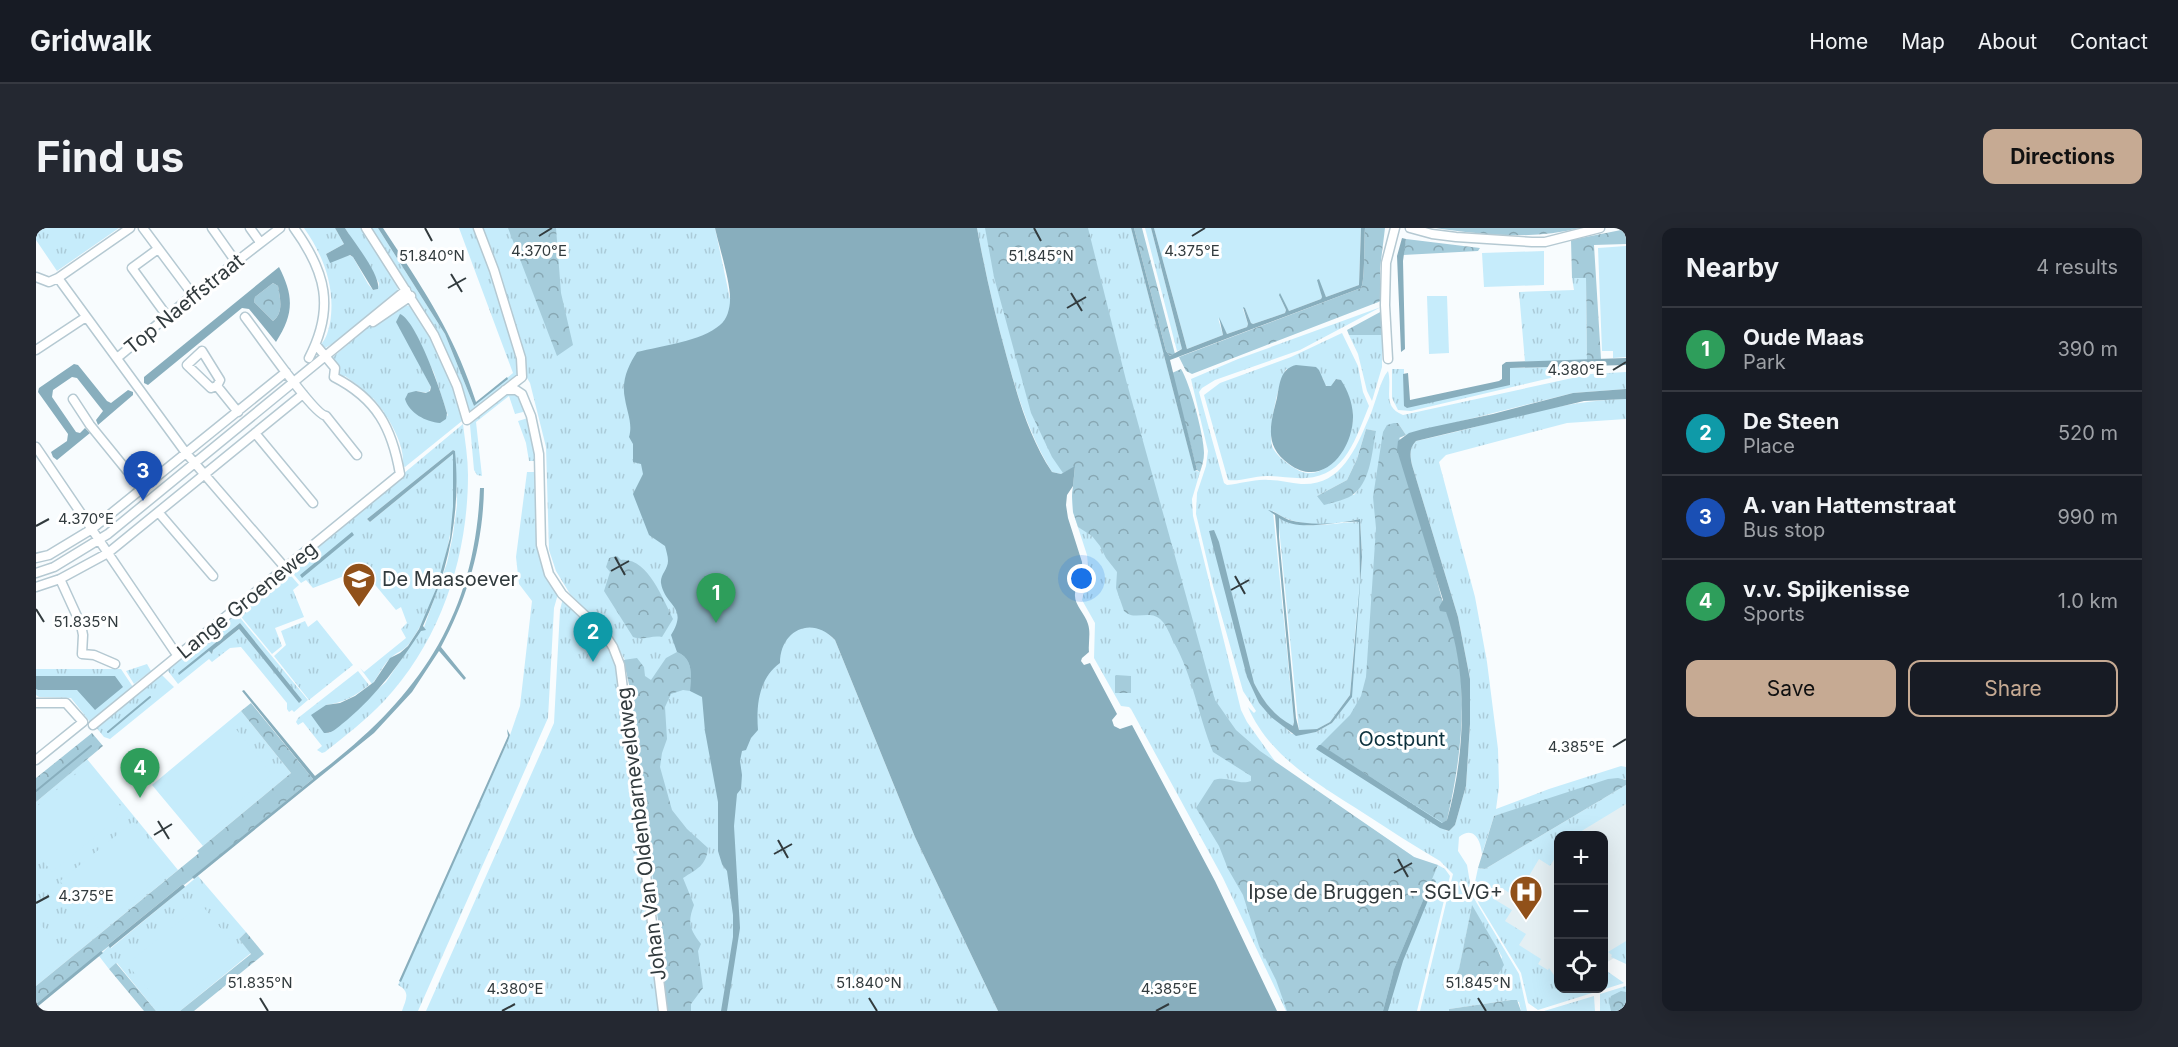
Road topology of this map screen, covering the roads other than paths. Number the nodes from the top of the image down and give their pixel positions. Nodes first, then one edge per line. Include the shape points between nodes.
1 (130, 228) edge
2 (143, 228) edge
3 (212, 228) edge
4 (250, 228) edge
5 (280, 228) edge
6 (294, 228) edge
7 (366, 228) edge
8 (478, 228) edge
9 (1395, 228) edge
10 (1410, 228) edge
11 (1600, 228) edge
12 (260, 242) junction
13 (158, 249) junction
14 (236, 262) junction
15 (36, 277) edge
16 (58, 278) junction
17 (409, 293) junction
18 (193, 295) junction
19 (167, 316) junction
20 (86, 317) junction
21 (245, 317) dead end
22 (316, 345) junction
23 (36, 350) edge
24 (326, 357) junction
25 (117, 358) junction
26 (309, 358) dead end
27 (1388, 359) dead end
28 (286, 372) junction
29 (294, 383) junction
30 (218, 386) dead end
31 (505, 390) junction
32 (303, 394) junction
33 (73, 399) dead end
34 (238, 412) junction
35 (255, 433) junction
36 (36, 447) edge
37 (186, 453) junction
38 (357, 455) dead end
39 (196, 464) junction
40 (205, 475) junction
41 (142, 489) junction
42 (314, 503) dead end
43 (159, 513) junction
44 (92, 530) junction
45 (99, 541) junction
46 (108, 553) junction
47 (36, 558) edge
48 (281, 563) dead end
49 (36, 573) edge
50 (213, 576) dead end
51 (60, 579) junction
52 (36, 587) edge
53 (175, 652) dead end
54 (114, 664) dead end
55 (36, 703) edge
56 (93, 725) dead end
57 (36, 760) edge
58 (663, 1011) edge

1 - 16 street
2 - 13 street
3 - 14 street
4 - 12 street
5 - 12 street, Top Naeffstraat
6 - 22 street via 310,250 323,288 325,309
7 - 17 street
8 - 31 street via 521,358 522,376
9 - 27 street via 1386,263
10 - 11 street via 1448,236 1532,242
12 - 14 street, Top Naeffstraat
13 - 18 street
13 - 19 street via 132,268
14 - 18 street, Top Naeffstraat
15 - 16 street via 49,282
16 - 20 street
17 - 24 street via 375,314
17 - 31 street via 446,359 467,420
18 - 19 street, Top Naeffstraat
19 - 25 street, Top Naeffstraat
20 - 23 street
20 - 25 street
21 - 28 street
22 - 24 street
22 - 26 street
24 - 29 street
24 - 56 street, Lange Groeneweg via 335,369 334,377 359,393 388,428 400,474
25 - 37 street
28 - 29 street
28 - 34 street
29 - 32 street
29 - 39 street
30 - 34 street
31 - 58 street, Johan Van Oldenbarneveldweg via 522,394 531,416 539,454 541,545 549,574 564,596 604,633 620,665
32 - 35 street
32 - 38 street
33 - 41 street
34 - 37 street
35 - 40 street
35 - 42 street
36 - 44 street
37 - 39 street
37 - 41 street
39 - 40 street
39 - 45 street
40 - 43 street
40 - 48 street
41 - 44 street
43 - 46 street
43 - 50 street
44 - 45 street
44 - 47 street via 49,555
45 - 46 street
45 - 49 street
46 - 51 street
46 - 53 street
51 - 52 street
51 - 54 street via 81,625 82,654
55 - 57 street via 66,703 82,722

